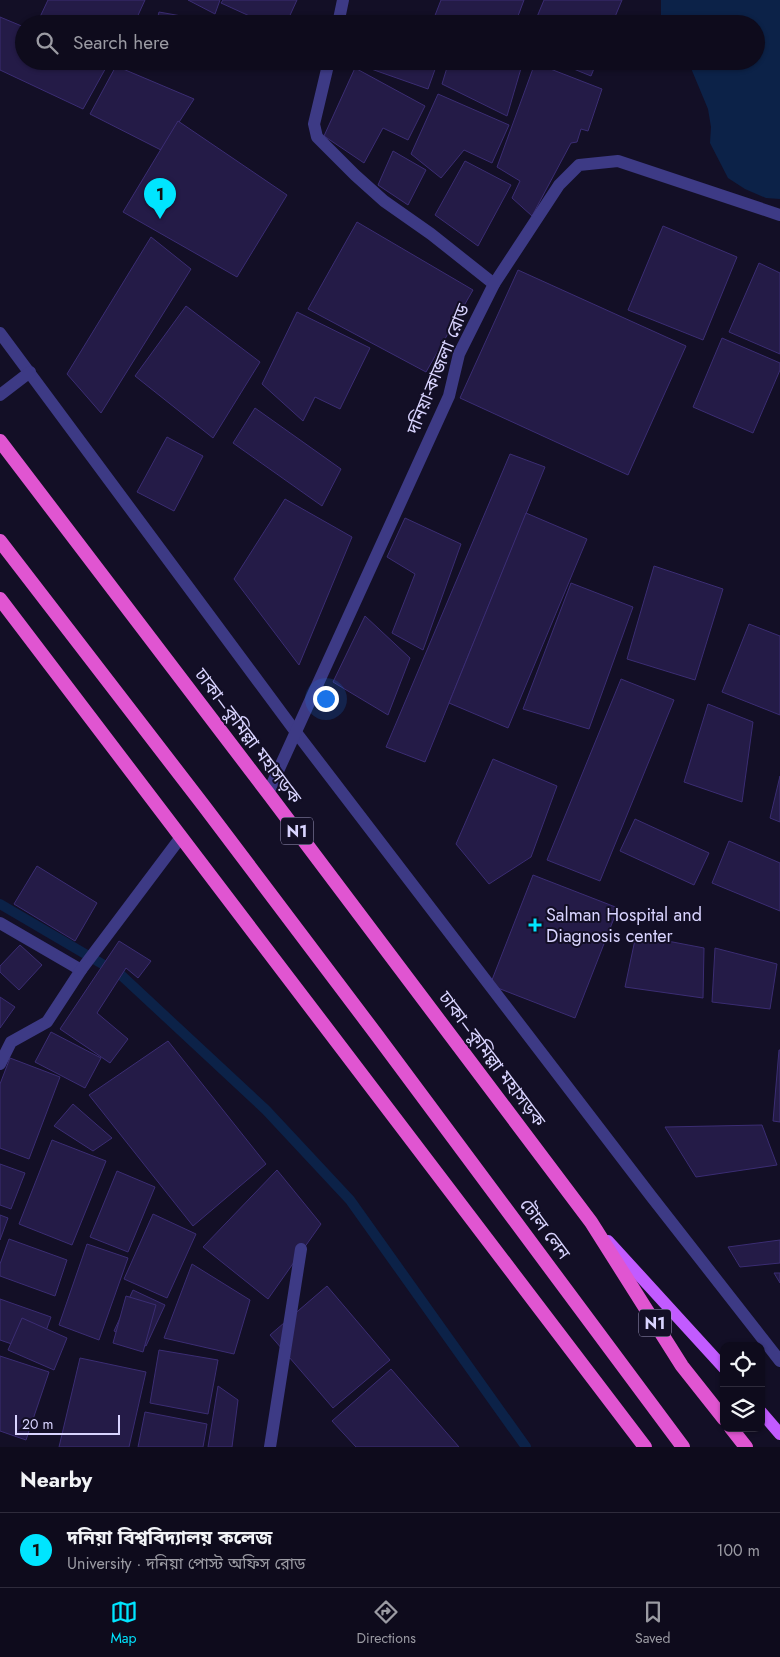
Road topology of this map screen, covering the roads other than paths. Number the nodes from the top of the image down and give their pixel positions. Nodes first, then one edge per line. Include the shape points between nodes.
1 (343, 0) edge
2 (340, 15) edge
3 (327, 70) edge
4 (780, 215) edge
5 (494, 284) junction
6 (0, 333) edge
7 (30, 372) junction
8 (0, 394) edge
9 (0, 441) edge
10 (0, 541) edge
11 (0, 599) edge
12 (295, 732) junction
13 (268, 793) junction
14 (181, 837) junction
15 (0, 922) edge
16 (82, 969) junction
17 (0, 1064) edge
18 (591, 1222) junction
19 (301, 1249) dead end
20 (780, 1361) edge
21 (720, 1364) edge
22 (720, 1414) edge
23 (765, 1417) edge
24 (734, 1432) edge
25 (780, 1434) edge
26 (270, 1447) edge
27 (645, 1447) edge
28 (683, 1447) edge
29 (746, 1447) edge

1 - 2 street
3 - 5 street via 314,124 317,137 384,201
4 - 5 street, দনিয়া-কাজলা রোড via 618,161 579,166 559,185
5 - 12 street, দনিয়া-কাজলা রোড via 459,354 448,396
6 - 7 street
7 - 8 street
7 - 12 street
9 - 13 highway, ঢাকা–কুমিল্লা মহাসড়ক / N1
10 - 28 highway, টোল লেন via 376,1034
11 - 14 highway
12 - 13 street, দনিয়া-কাজলা রোড
12 - 20 street
13 - 18 highway, ঢাকা–কুমিল্লা মহাসড়ক / N1
14 - 16 street
14 - 27 highway
15 - 16 street
16 - 17 street via 47,1022 11,1042
18 - 21 main road, ঢাকা–কুমিল্লা মহাসড়ক / N1
18 - 22 highway, ঢাকা–কুমিল্লা মহাসড়ক / N1 via 682,1366
19 - 26 street
23 - 25 main road
24 - 29 highway

